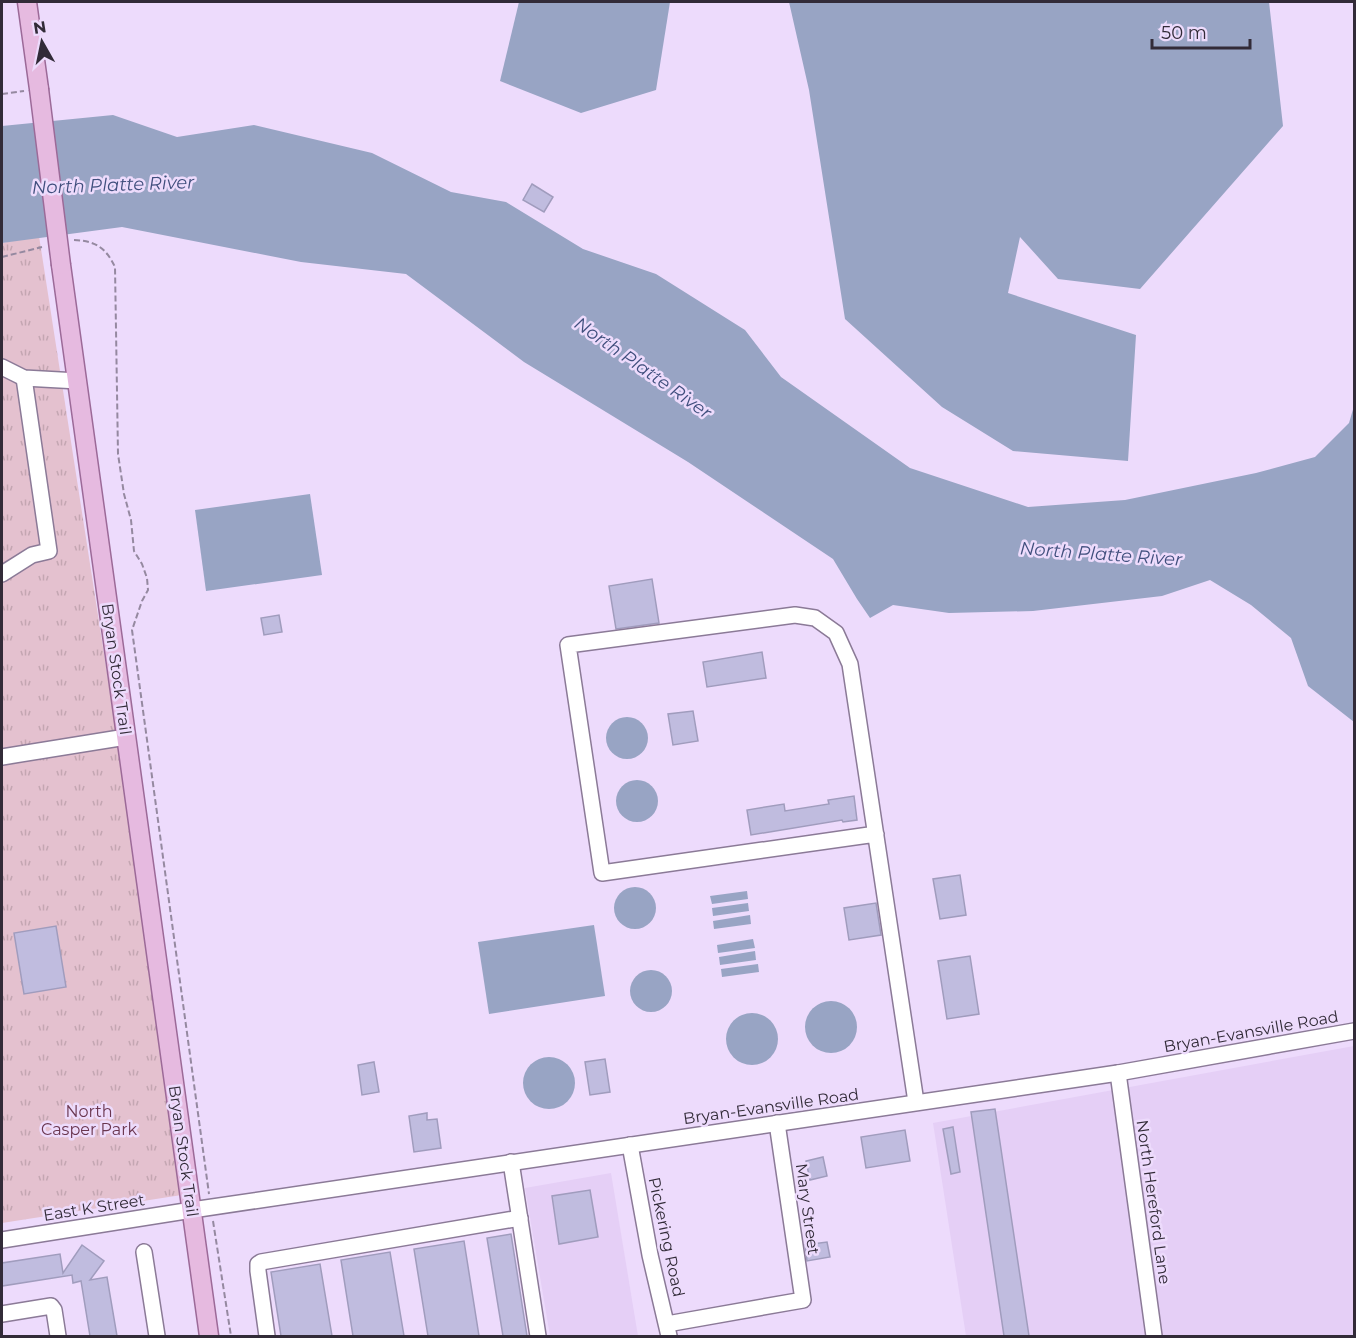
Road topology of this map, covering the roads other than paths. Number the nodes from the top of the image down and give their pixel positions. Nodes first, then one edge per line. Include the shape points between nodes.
1 (27, 2) edge
2 (2, 367) edge
3 (24, 378) junction
4 (78, 381) junction
5 (2, 574) edge
6 (126, 737) junction
7 (2, 757) edge
8 (876, 834) junction
9 (1354, 1031) edge
10 (1118, 1073) junction
11 (916, 1102) junction
12 (777, 1123) junction
13 (630, 1145) junction
14 (511, 1162) junction
15 (192, 1210) junction
16 (520, 1218) junction
17 (2, 1240) edge
18 (144, 1252) dead end
19 (2, 1314) edge
20 (668, 1330) edge
21 (58, 1336) edge
22 (157, 1336) edge
23 (209, 1336) edge
24 (267, 1336) edge
25 (538, 1336) edge
26 (1154, 1336) edge

1 - 4 main road, Bryan Stock Trail, bridge
2 - 3 street
3 - 4 street
3 - 5 street via 49,551 32,555
4 - 6 main road, Bryan Stock Trail
6 - 7 street
6 - 15 main road, Bryan Stock Trail
8 - 8 street via 850,664 836,633 815,618 795,615 568,645 602,873
8 - 11 street
9 - 10 street, Bryan-Evansville Road
10 - 11 street, Bryan-Evansville Road
10 - 26 street, North Hereford Lane
11 - 12 street, Bryan-Evansville Road
12 - 13 street, Bryan-Evansville Road
12 - 20 street, Mary Street via 803,1300
13 - 14 street, Bryan-Evansville Road
13 - 20 street, Pickering Road
14 - 15 street, Bryan-Evansville Road
14 - 16 street
15 - 17 street, East K Street
15 - 23 main road, Bryan Stock Trail
16 - 24 street via 261,1262 258,1271
16 - 25 street
18 - 22 street
19 - 21 street via 51,1306

